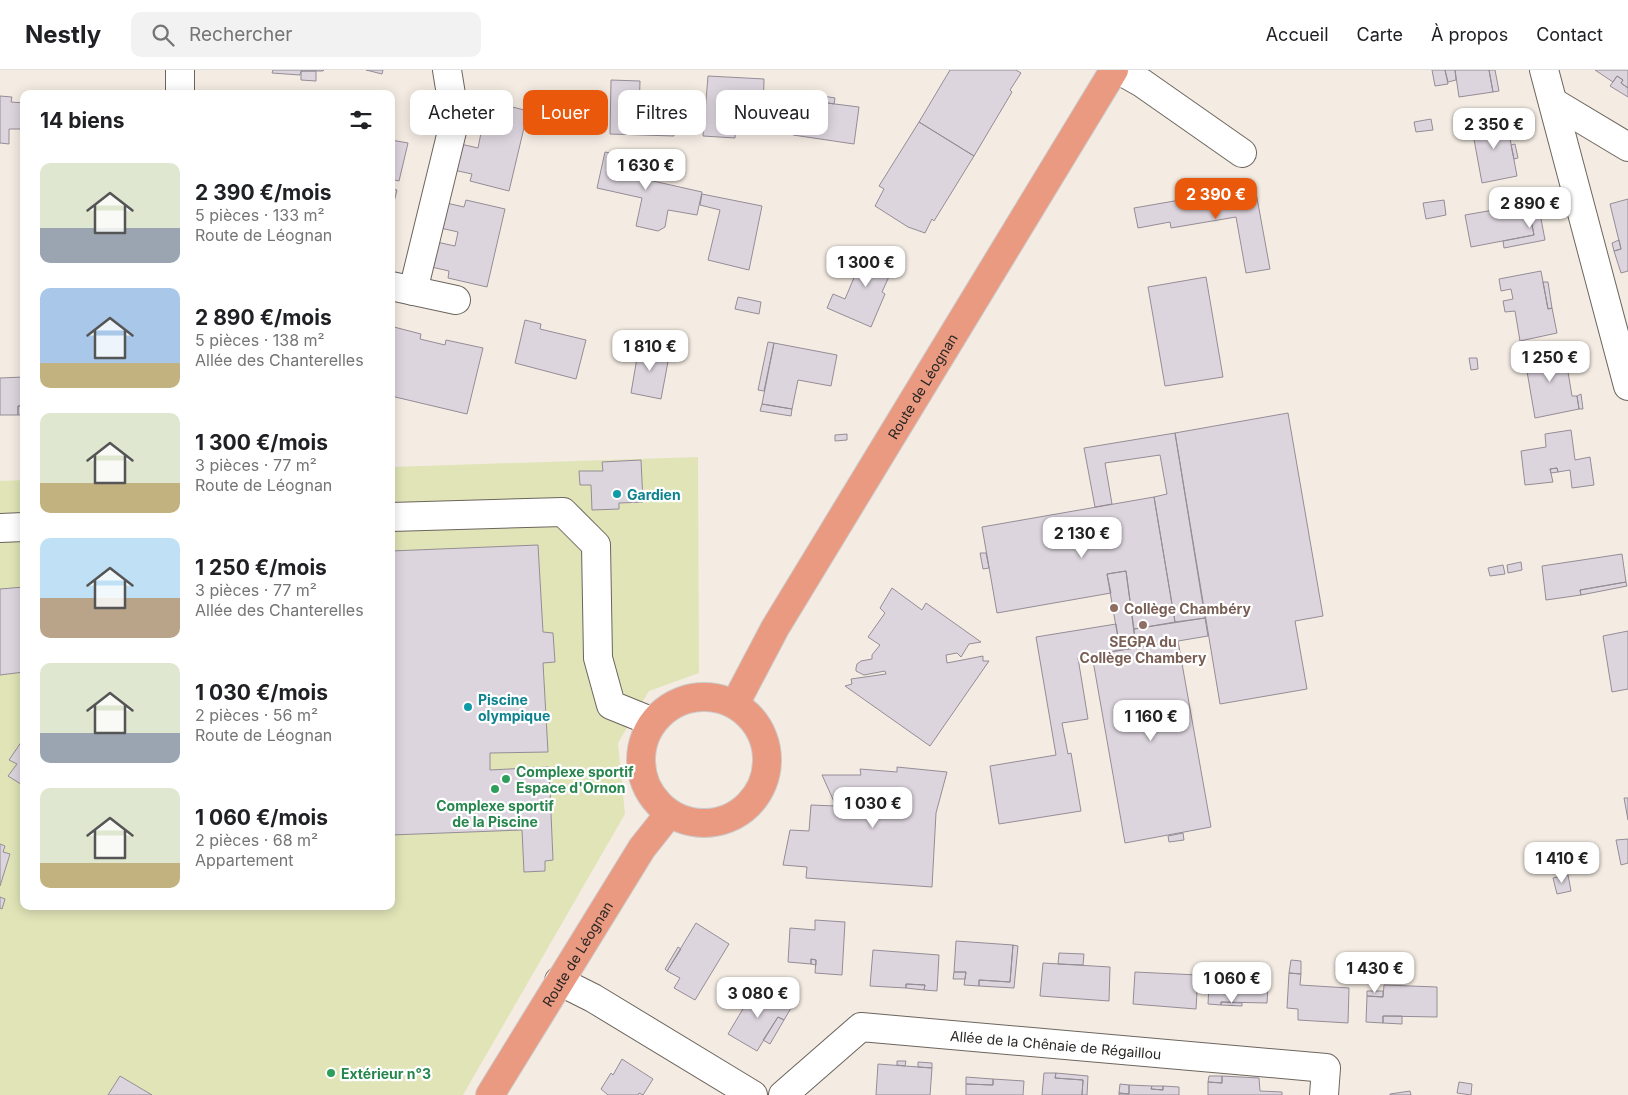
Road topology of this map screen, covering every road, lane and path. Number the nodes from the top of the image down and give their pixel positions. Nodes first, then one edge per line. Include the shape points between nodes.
1 (180, 70) edge
2 (447, 70) edge
3 (1114, 70) edge
4 (1119, 70) edge
5 (1544, 70) edge
6 (180, 90) edge
7 (1553, 102) junction
8 (1628, 147) edge
9 (1242, 153) dead end
10 (402, 288) edge
11 (456, 300) dead end
12 (1628, 386) edge
13 (395, 517) edge
14 (20, 527) edge
15 (0, 528) edge
16 (735, 704) junction
17 (653, 722) junction
18 (669, 814) junction
19 (560, 981) junction
20 (490, 1095) edge
21 (753, 1095) edge
22 (784, 1095) edge
23 (1324, 1095) edge

1 - 6 street
2 - 10 street via 455,119
3 - 16 main road, Route de Léognan via 775,628
4 - 9 street
5 - 7 street
7 - 8 street
7 - 12 street
10 - 11 street
13 - 17 street via 563,512 596,545 598,658 611,704
14 - 15 street
16 - 17 main road via 718,698 682,700
16 - 18 main road via 751,717 763,734 768,753 767,774 760,793 746,809 728,819 708,824 688,822
17 - 18 main road via 644,741 640,761 644,781 654,799
18 - 19 main road, Route de Léognan via 642,848
19 - 20 main road, Route de Léognan
19 - 21 street
22 - 23 street, Allée de la Chênaie de Régaillou via 861,1027 1326,1068

